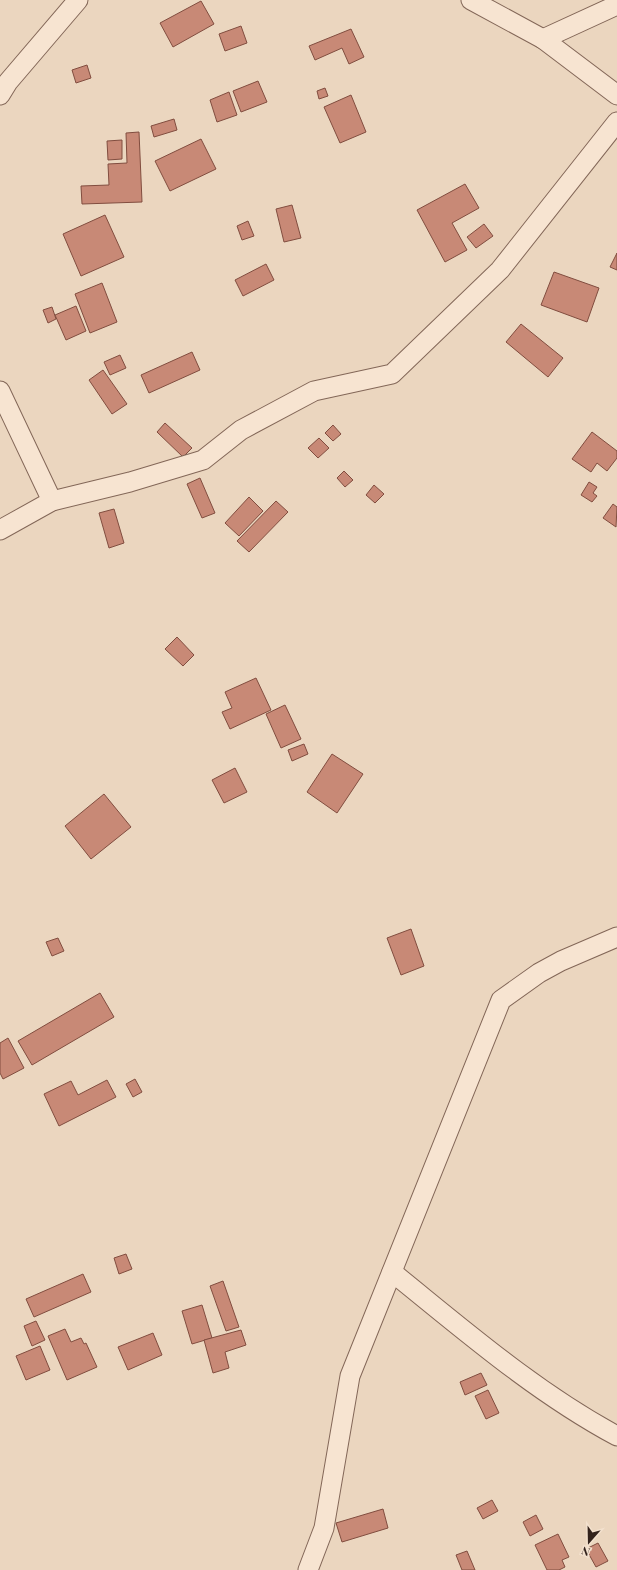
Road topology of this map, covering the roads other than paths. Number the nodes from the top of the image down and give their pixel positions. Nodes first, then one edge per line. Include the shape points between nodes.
1 (78, 0) edge
2 (471, 0) edge
3 (617, 5) edge
4 (543, 39) junction
5 (0, 94) edge
6 (617, 95) edge
7 (617, 122) edge
8 (0, 391) edge
9 (52, 501) junction
10 (0, 530) edge
11 (617, 937) edge
12 (392, 1272) junction
13 (617, 1436) edge
14 (308, 1570) edge

1 - 5 street
2 - 4 street
3 - 4 street
4 - 6 street
7 - 9 street via 500,270 392,374 314,391 241,430 203,460 130,482
8 - 9 street
9 - 10 street
11 - 12 street via 561,961 501,1000
12 - 13 street via 518,1372 590,1422
12 - 14 street via 350,1376 324,1528

